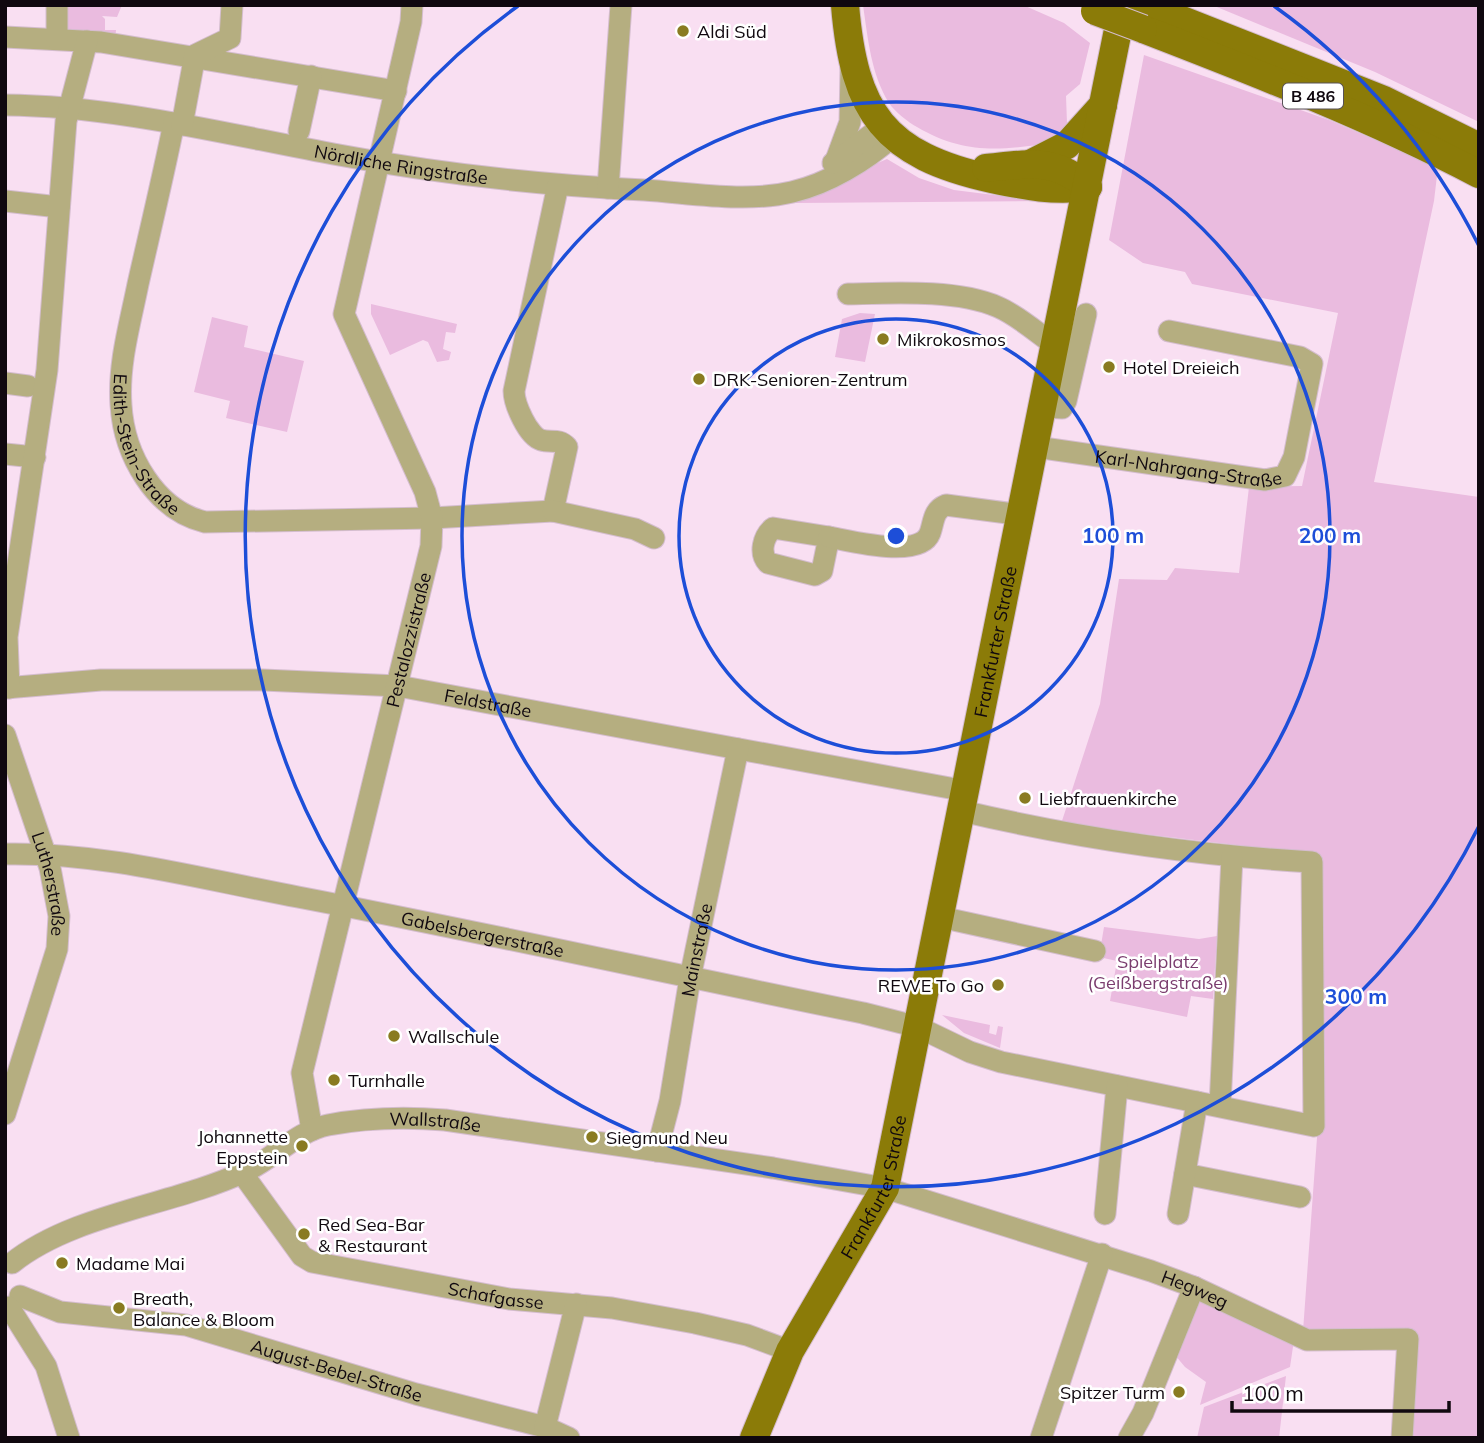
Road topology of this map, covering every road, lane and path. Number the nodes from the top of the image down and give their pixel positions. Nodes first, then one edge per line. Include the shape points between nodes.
1 (57, 5) edge
2 (232, 5) edge
3 (412, 5) edge
4 (621, 5) edge
5 (1087, 8) edge
6 (846, 9) edge
7 (1139, 12) edge
8 (5, 37) edge
9 (230, 38) junction
10 (57, 39) junction
11 (87, 41) junction
12 (195, 55) junction
13 (850, 57) junction
14 (234, 62) junction
15 (311, 76) junction
16 (396, 91) junction
17 (1105, 103) junction
18 (5, 105) edge
19 (70, 108) junction
20 (178, 124) junction
21 (299, 131) dead end
22 (893, 136) junction
23 (1479, 147) edge
24 (836, 161) junction
25 (379, 162) junction
26 (1479, 174) edge
27 (1033, 176) junction
28 (558, 185) junction
29 (1088, 187) junction
30 (608, 188) junction
31 (798, 190) junction
32 (5, 201) edge
33 (60, 207) junction
34 (1079, 235) junction
35 (848, 294) dead end
36 (1086, 314) dead end
37 (1170, 331) dead end
38 (1056, 346) junction
39 (5, 383) edge
40 (29, 386) dead end
41 (1044, 407) junction
42 (1036, 447) junction
43 (5, 454) edge
44 (35, 457) junction
45 (553, 511) junction
46 (1022, 515) junction
47 (432, 519) junction
48 (829, 537) dead end
49 (654, 538) dead end
50 (398, 686) junction
51 (7, 688) edge
52 (5, 735) edge
53 (738, 749) junction
54 (964, 801) junction
55 (45, 853) junction
56 (5, 854) edge
57 (1232, 857) junction
58 (341, 905) junction
59 (940, 918) junction
60 (1095, 951) dead end
61 (690, 978) junction
62 (918, 1027) junction
63 (1117, 1086) junction
64 (1198, 1102) junction
65 (1220, 1106) junction
66 (5, 1114) edge
67 (1314, 1126) joint
68 (313, 1130) junction
69 (657, 1151) junction
70 (243, 1173) junction
71 (1185, 1174) junction
72 (886, 1188) junction
73 (1300, 1197) dead end
74 (1105, 1214) dead end
75 (1178, 1214) dead end
76 (1102, 1254) junction
77 (9, 1261) edge
78 (1194, 1287) junction
79 (11, 1304) edge
80 (576, 1304) junction
81 (790, 1351) junction
82 (545, 1427) junction
83 (69, 1438) edge
84 (569, 1438) edge
85 (754, 1438) edge
86 (1041, 1438) edge
87 (1129, 1438) edge
88 (1402, 1438) edge

1 - 10 street
2 - 9 street
3 - 16 street, Pestalozzistraße
4 - 30 street
5 - 7 main road, B 486, bridge
6 - 13 main road
7 - 17 main road, Frankfurter Straße
7 - 23 main road, B 486 via 1384,100
7 - 26 main road, B 486
8 - 10 street
9 - 12 street
9 - 14 street
10 - 11 street
11 - 12 street
11 - 19 street
12 - 14 street
12 - 20 street, Edith-Stein-Straße
13 - 22 main road via 865,100
13 - 24 street via 850,122
14 - 15 street
15 - 16 street
15 - 21 street
16 - 25 street, Pestalozzistraße
17 - 27 main road
17 - 29 main road, Frankfurter Straße
18 - 19 street, Nördliche Ringstraße
19 - 20 street, Nördliche Ringstraße
19 - 33 street
20 - 25 street, Nördliche Ringstraße
20 - 47 street, Edith-Stein-Straße via 125,345 121,387 129,444 150,485 177,513 205,522
22 - 24 street via 872,134
22 - 27 main road via 916,154 943,166
22 - 31 street, Nördliche Ringstraße via 852,166
24 - 31 street
25 - 28 street, Nördliche Ringstraße
25 - 47 street, Pestalozzistraße via 344,314 425,492
27 - 29 main road via 1064,169
27 - 34 main road via 1061,201
28 - 30 street, Nördliche Ringstraße
28 - 45 street via 514,391 533,435 567,447
29 - 34 main road, Frankfurter Straße
30 - 31 street, Nördliche Ringstraße via 746,195
32 - 33 street
33 - 44 street
34 - 38 main road, Frankfurter Straße
35 - 38 street via 915,292 985,303 1007,312
36 - 41 street via 1066,401 1062,408
37 - 42 street, Karl-Nahrgang-Straße via 1300,357 1312,364 1294,457 1285,476 1265,480
38 - 41 main road, Frankfurter Straße
39 - 40 street
41 - 42 main road, Frankfurter Straße
42 - 46 main road, Frankfurter Straße
43 - 44 street
44 - 51 street via 7,637
45 - 47 street, Edith-Stein-Straße
45 - 49 street, Edith-Stein-Straße via 635,529
46 - 48 street via 946,505 937,512 929,536 916,546
46 - 54 main road, Frankfurter Straße
47 - 50 street, Pestalozzistraße via 431,546
50 - 51 street, Feldstraße via 101,680
50 - 53 street, Feldstraße
50 - 58 street, Pestalozzistraße
52 - 55 street, Lutherstraße
53 - 54 street, Feldstraße
53 - 61 street, Mainstraße
54 - 57 street, Feldstraße via 1054,832
54 - 59 main road, Frankfurter Straße
55 - 56 street, Gabelsbergerstraße
55 - 58 street, Gabelsbergerstraße via 94,858
55 - 66 street, Lutherstraße via 57,895 57,949
57 - 65 street
57 - 67 street, Feldstraße via 1312,862
58 - 61 street, Gabelsbergerstraße
58 - 68 street, Pestalozzistraße via 302,1073
59 - 60 street
59 - 62 main road, Frankfurter Straße
61 - 62 street, Gabelsbergerstraße
61 - 69 street, Mainstraße
62 - 63 street, Gabelsbergerstraße via 989,1058
62 - 72 main road, Frankfurter Straße
63 - 64 street, Gabelsbergerstraße
63 - 74 street
64 - 65 street, Gabelsbergerstraße
64 - 71 street
65 - 67 street, Gabelsbergerstraße
68 - 69 street, Wallstraße via 428,1118
68 - 70 street, Wallstraße
69 - 72 street, Wallstraße
70 - 77 street, Wallstraße via 41,1241
70 - 80 street, Schafgasse via 302,1256 312,1262 509,1299
71 - 73 street
71 - 75 street
72 - 76 street, Hegweg
72 - 81 main road, Frankfurter Straße
76 - 78 street, Hegweg
76 - 86 street
77 - 79 street via 22,1278
78 - 87 street
78 - 88 street, Hegweg via 1307,1340 1408,1339
79 - 82 street, August-Bebel-Straße via 182,1324
79 - 83 street via 46,1366
80 - 81 street, Schafgasse via 720,1328
80 - 82 street
81 - 85 main road, Frankfurter Straße
82 - 84 street, August-Bebel-Straße

